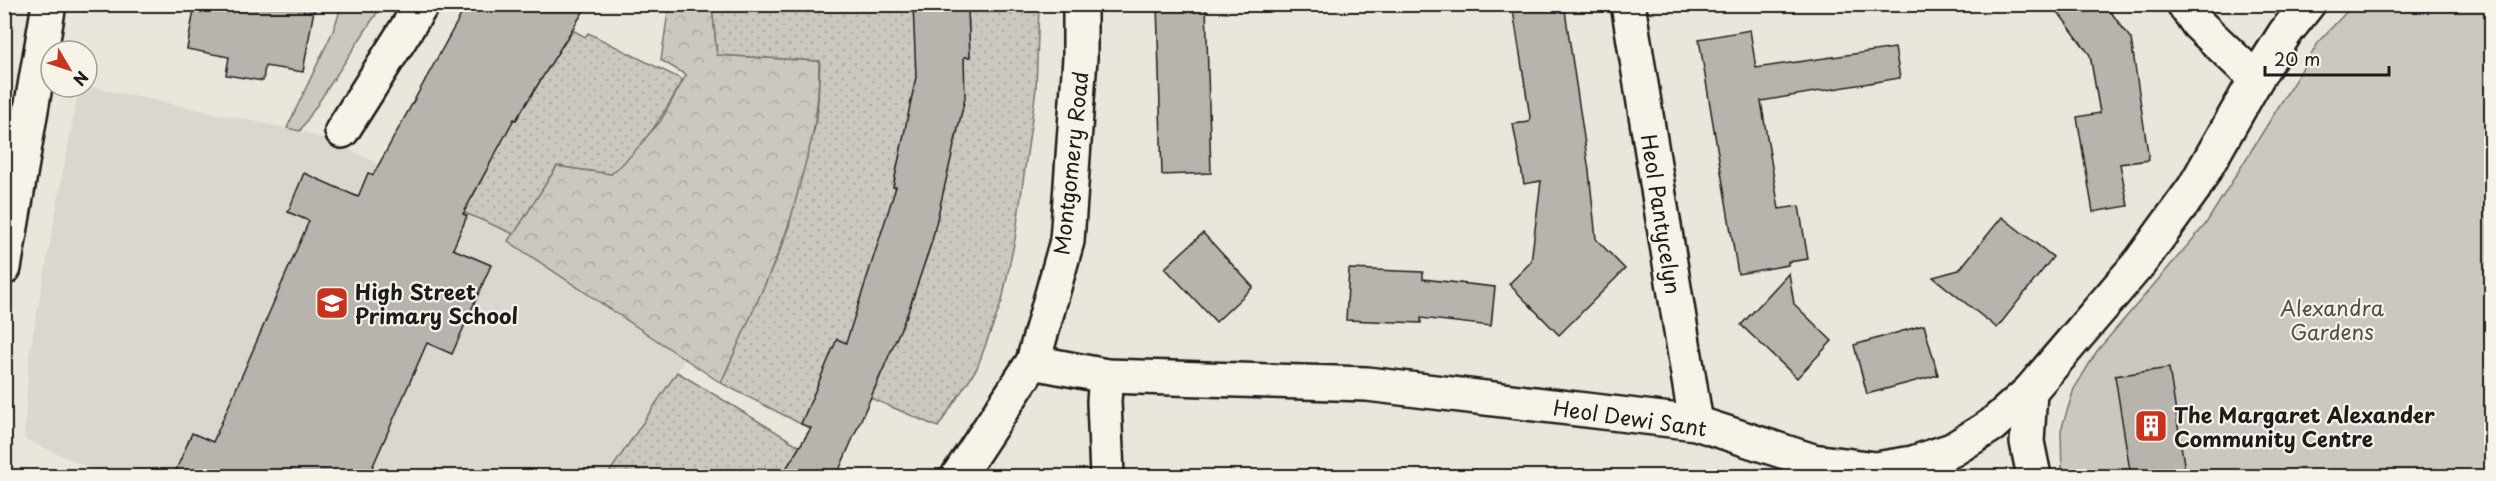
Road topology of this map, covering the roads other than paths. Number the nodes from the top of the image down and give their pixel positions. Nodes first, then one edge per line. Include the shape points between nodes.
1 (48, 4) edge
2 (422, 4) edge
3 (1080, 4) edge
4 (1628, 4) edge
5 (2184, 4) edge
6 (2307, 4) edge
7 (2256, 79) junction
8 (342, 132) dead end
9 (4, 268) edge
10 (1033, 362) junction
11 (1106, 376) junction
12 (2030, 391) junction
13 (1696, 423) junction
14 (1883, 473) edge
15 (958, 477) edge
16 (1107, 477) edge
17 (2034, 477) edge

1 - 9 street
2 - 8 street
3 - 10 street, Montgomery Road via 1067,241
4 - 13 street, Heol Pantycelyn
5 - 7 street via 2198,24
6 - 7 street, Heol Dewi Sant
7 - 12 street, Heol Dewi Sant via 2194,188 2141,261
10 - 11 street, Heol Dewi Sant
10 - 15 street, Montgomery Road
11 - 13 street, Heol Dewi Sant via 1367,384
11 - 16 street
12 - 14 street, Heol Dewi Sant via 1992,425 1952,450
12 - 17 street via 2027,442
13 - 14 street, Heol Dewi Sant via 1813,460

